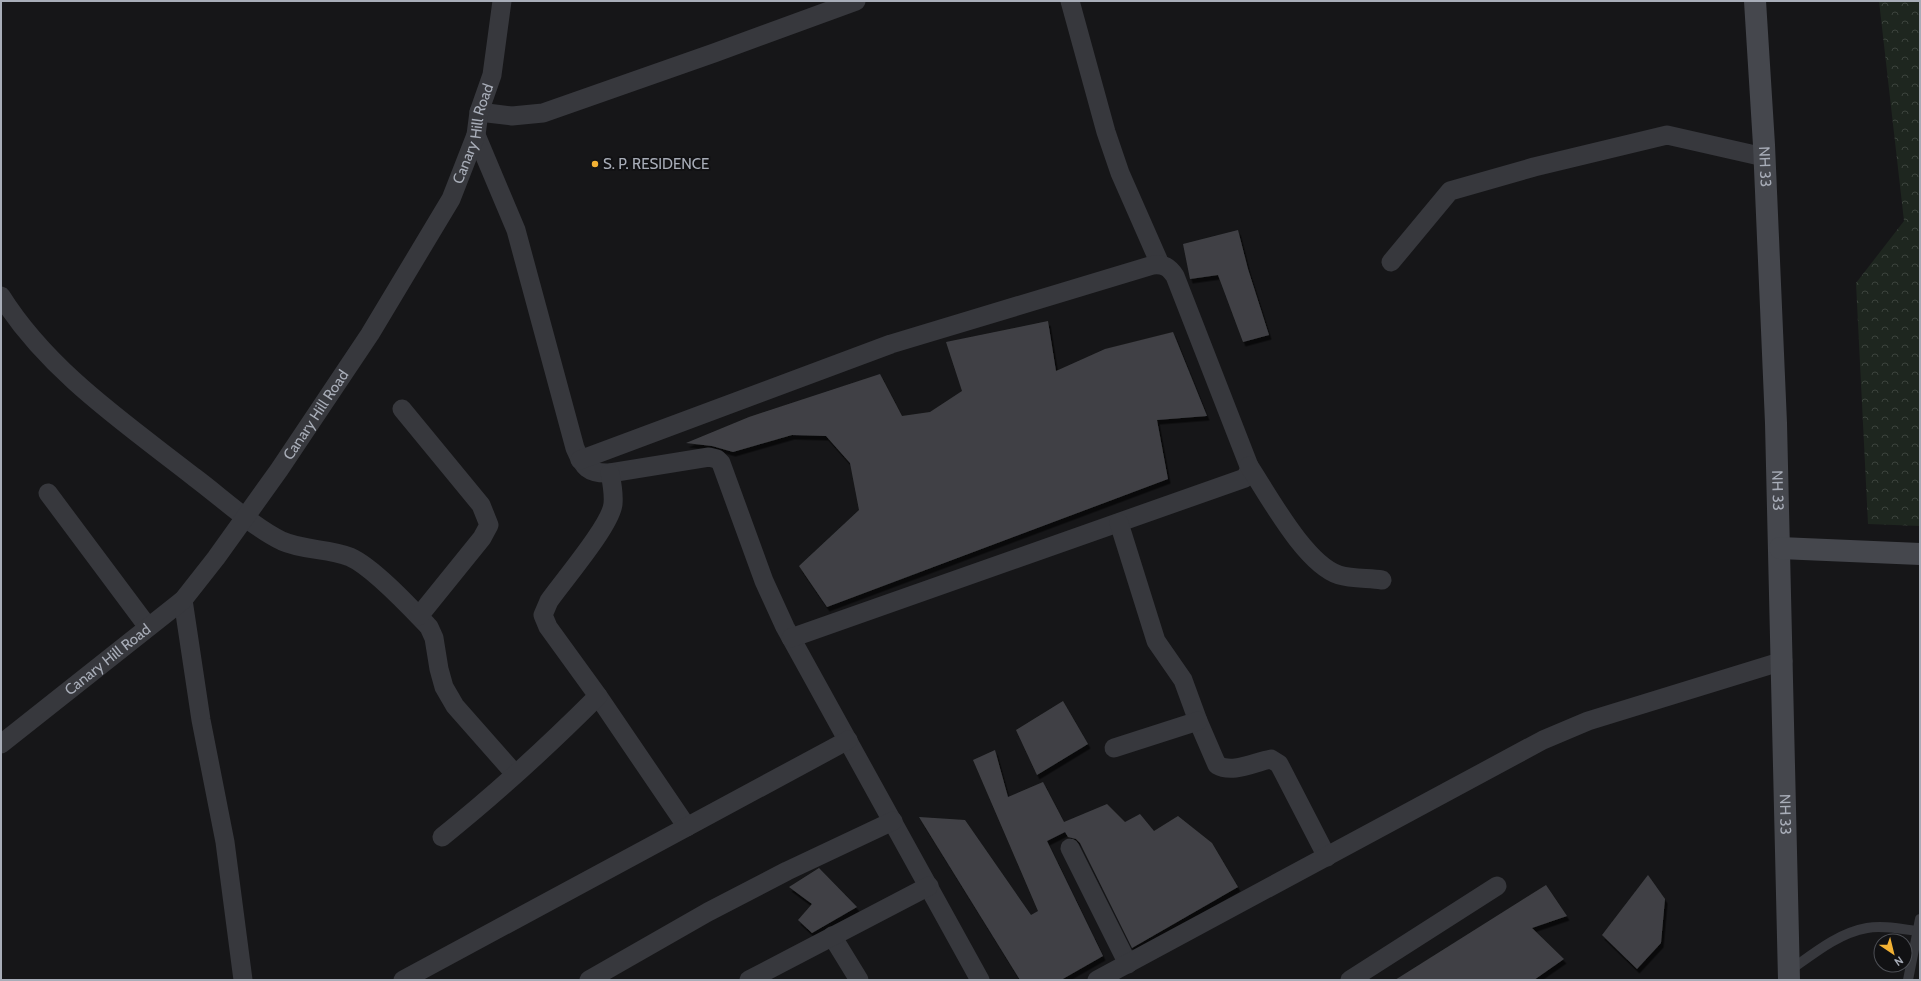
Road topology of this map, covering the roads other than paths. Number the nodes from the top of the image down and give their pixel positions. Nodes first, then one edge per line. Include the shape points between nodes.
1 (502, 1) edge
2 (856, 1) edge
3 (1070, 1) edge
4 (1755, 1) edge
5 (479, 112) junction
6 (476, 135) junction
7 (1764, 157) junction
8 (1391, 262) dead end
9 (1160, 264) junction
10 (1, 296) edge
11 (402, 409) dead end
12 (580, 460) junction
13 (1249, 466) junction
14 (610, 474) junction
15 (48, 493) dead end
16 (245, 517) junction
17 (1119, 523) junction
18 (1780, 548) junction
19 (1920, 554) edge
20 (1382, 580) dead end
21 (183, 600) junction
22 (419, 616) junction
23 (148, 627) junction
24 (791, 638) junction
25 (1783, 661) junction
26 (598, 696) junction
27 (1198, 721) junction
28 (848, 740) junction
29 (1, 744) edge
30 (1114, 748) dead end
31 (515, 774) junction
32 (892, 820) junction
33 (687, 827) junction
34 (442, 837) dead end
35 (1070, 848) dead end
36 (1327, 857) junction
37 (929, 886) junction
38 (1497, 886) dead end
39 (1920, 919) edge
40 (1917, 931) junction
41 (832, 936) junction
42 (1128, 964) junction
43 (1788, 976) edge
44 (243, 980) edge
45 (403, 980) edge
46 (589, 980) edge
47 (749, 980) edge
48 (859, 980) edge
49 (980, 980) edge
50 (1097, 980) edge
51 (1350, 980) edge
52 (1908, 980) edge

1 - 5 street, Canary Hill Road via 492,75
2 - 5 street via 543,113 512,116
3 - 9 street via 1120,174
4 - 7 main road, NH 33
5 - 6 street, Canary Hill Road
6 - 12 street via 516,230
6 - 16 street, Canary Hill Road via 450,199 370,334
7 - 8 street via 1667,135 1534,167 1450,191
7 - 18 main road, NH 33
9 - 12 street via 892,344
9 - 13 street via 1170,269 1174,276
10 - 16 street via 42,348 88,394
11 - 22 street via 481,505 489,525 482,538
12 - 14 street via 587,469 597,474
13 - 17 street via 1248,474 1242,480
13 - 20 street via 1300,542 1317,562 1339,575
14 - 24 street via 709,457 717,459 764,581
14 - 26 street via 613,505 607,522 549,601 543,615 548,627
15 - 23 street
16 - 21 street, Canary Hill Road
16 - 22 street via 282,541 350,557 371,571
17 - 24 street
17 - 27 street via 1152,632 1183,680
18 - 19 main road
18 - 25 main road, NH 33
21 - 23 street, Canary Hill Road
21 - 44 street via 201,720 225,842
22 - 31 street via 429,627 434,638 444,687 455,706
23 - 29 street, Canary Hill Road
24 - 28 street
25 - 36 street via 1575,726 1543,740
25 - 43 main road, NH 33
26 - 31 street
26 - 33 street
27 - 30 street
27 - 36 street via 1213,758 1223,769 1271,759 1279,764
28 - 32 street
28 - 33 street
31 - 34 street
32 - 37 street
32 - 46 street via 708,912
33 - 45 street
35 - 42 street
36 - 42 street
37 - 41 street
37 - 49 street
38 - 51 street
39 - 40 lane
40 - 43 lane via 1868,928 1849,933 1826,945
40 - 52 lane
41 - 47 street
41 - 48 street
42 - 50 street

